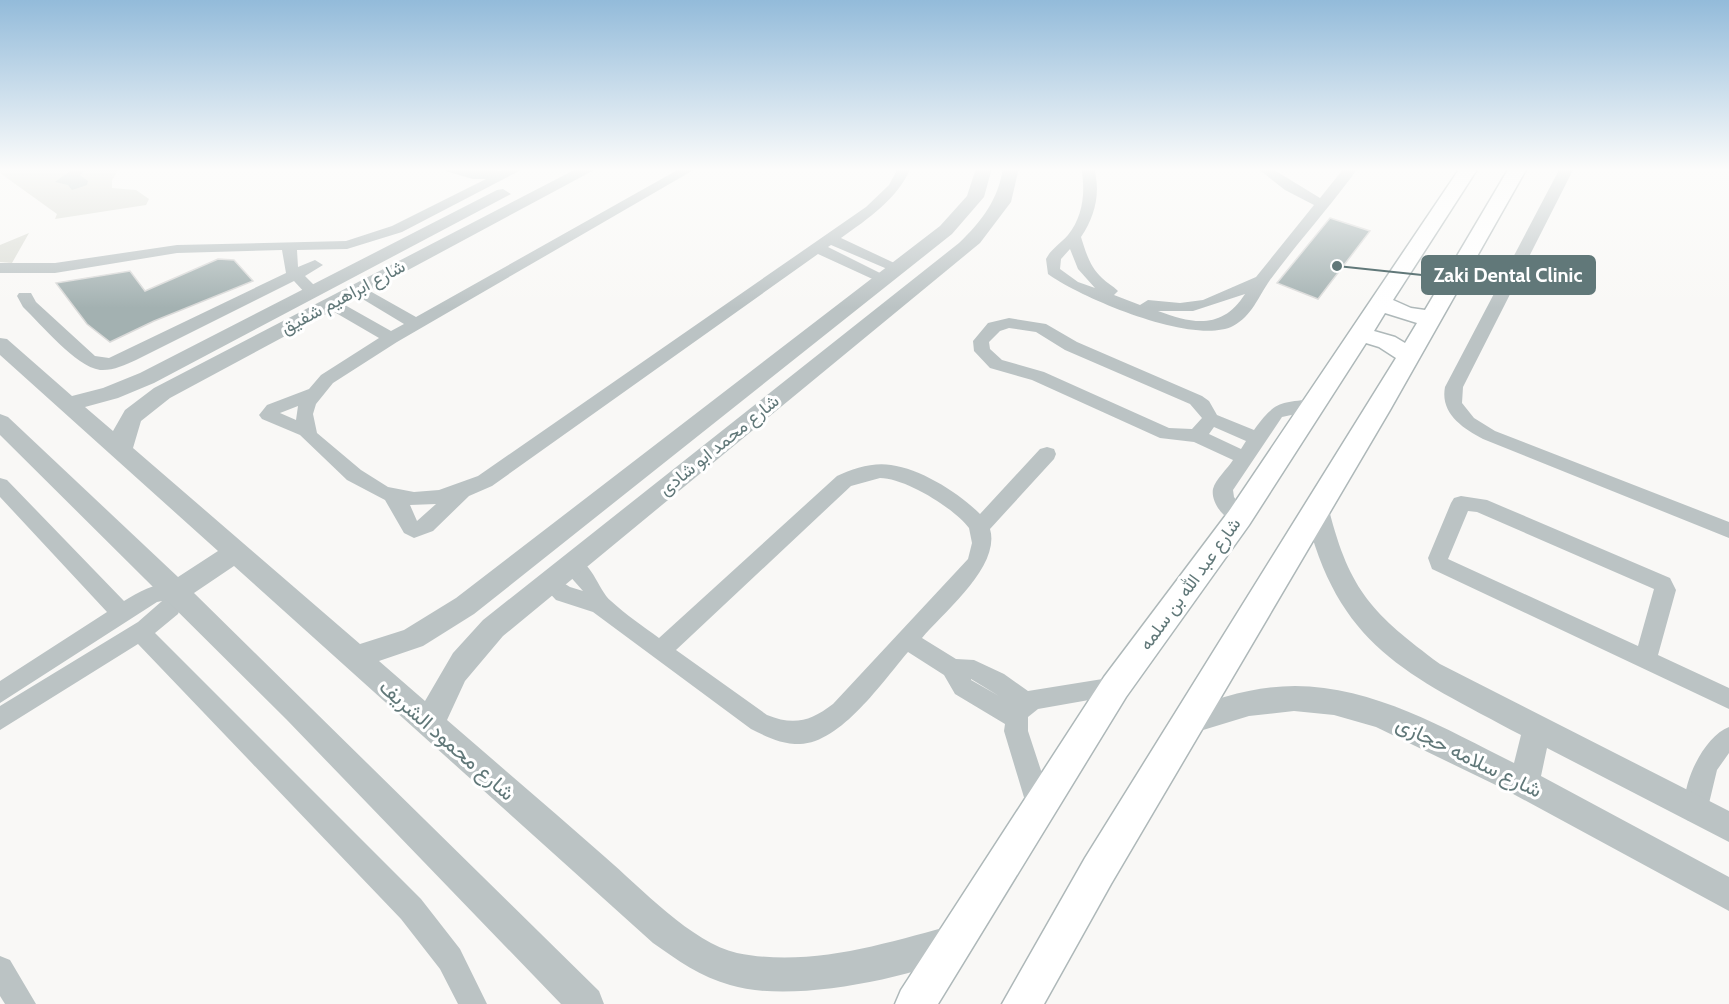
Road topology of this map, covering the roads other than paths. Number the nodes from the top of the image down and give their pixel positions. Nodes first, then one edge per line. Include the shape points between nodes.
1 (424, 215) edge
2 (463, 215) edge
3 (499, 215) edge
4 (608, 215) edge
5 (862, 215) edge
6 (961, 215) edge
7 (993, 215) edge
8 (1085, 215) edge
9 (1313, 215) edge
10 (1438, 215) edge
11 (1491, 215) edge
12 (1544, 215) edge
13 (1074, 238) junction
14 (824, 243) junction
15 (289, 247) junction
16 (324, 247) junction
17 (379, 257) junction
18 (315, 265) junction
19 (398, 267) junction
20 (0, 268) edge
21 (890, 273) junction
22 (294, 275) junction
23 (338, 278) junction
24 (1262, 280) junction
25 (356, 289) junction
26 (312, 291) junction
27 (25, 296) dead end
28 (1380, 302) junction
29 (330, 303) junction
30 (1431, 318) junction
31 (416, 324) junction
32 (1359, 334) junction
33 (391, 338) junction
34 (0, 344) edge
35 (1409, 356) junction
36 (182, 371) junction
37 (313, 394) junction
38 (69, 404) junction
39 (1313, 405) junction
40 (1211, 419) junction
41 (0, 422) edge
42 (307, 431) junction
43 (1197, 436) junction
44 (1258, 439) junction
45 (120, 449) junction
46 (1047, 454) dead end
47 (1245, 458) junction
48 (0, 485) edge
49 (465, 490) junction
50 (391, 495) junction
51 (1317, 510) junction
52 (1239, 518) junction
53 (979, 528) junction
54 (1729, 530) edge
55 (236, 552) junction
56 (570, 565) junction
57 (502, 577) junction
58 (539, 590) junction
59 (177, 591) junction
60 (600, 605) junction
61 (122, 613) junction
62 (140, 632) junction
63 (907, 640) junction
64 (660, 651) junction
65 (354, 658) junction
66 (1645, 660) junction
67 (1114, 687) junction
68 (0, 693) edge
69 (1729, 699) edge
70 (1020, 710) junction
71 (0, 719) edge
72 (1190, 721) junction
73 (430, 726) junction
74 (1537, 730) junction
75 (1729, 738) edge
76 (1524, 783) junction
77 (1039, 804) junction
78 (1696, 811) junction
79 (1729, 827) edge
80 (1729, 894) edge
81 (957, 941) junction
82 (0, 970) edge
83 (22, 1004) edge
84 (473, 1004) edge
85 (586, 1004) edge
86 (915, 1004) edge
87 (1022, 1004) edge

1 - 16 street via 381,236
2 - 17 street, شارع ابراهيم شفيق
3 - 19 street, شارع ابراهيم شفيق
4 - 31 street
5 - 14 street
6 - 21 street, شارع محمد ابو شادى
7 - 56 street, شارع محمد ابو شادى via 965,247
8 - 13 street
9 - 24 street
10 - 28 main road, شارع عبد الله بن سلمه
11 - 30 main road
12 - 54 street via 1454,387 1454,405 1463,418 1489,435
13 - 24 street via 1081,265 1088,275 1112,293 1146,305 1201,307
13 - 24 street via 1054,255 1053,271 1061,278 1172,322 1200,327 1226,323 1242,312
14 - 21 street
14 - 49 street via 485,481
15 - 16 street
15 - 20 street via 177,249 55,268
15 - 22 street
16 - 18 street via 315,255
17 - 19 street
17 - 23 street, شارع ابراهيم شفيق
18 - 22 street
18 - 23 street
19 - 25 street, شارع ابراهيم شفيق
21 - 57 street, شارع محمد ابو شادى
22 - 26 street
22 - 27 street via 130,356 106,364 89,360
23 - 26 street, شارع ابراهيم شفيق
25 - 29 street, شارع ابراهيم شفيق
25 - 31 street
26 - 36 street, شارع ابراهيم شفيق
28 - 30 main road via 1406,314
28 - 32 main road, شارع عبد الله بن سلمه
29 - 33 street
29 - 36 street, شارع ابراهيم شفيق
30 - 35 main road
31 - 33 street
32 - 35 main road via 1387,342
32 - 39 main road, شارع عبد الله بن سلمه
33 - 37 street via 327,379
34 - 38 street, شارع محمود الشريف
35 - 51 main road
36 - 38 street, شارع ابراهيم شفيق
36 - 45 street, شارع ابراهيم شفيق via 162,393 130,417 123,427
37 - 42 street via 304,414
37 - 42 street via 273,409 268,415
38 - 45 street, شارع محمود الشريف
39 - 44 street via 1292,406 1276,413
39 - 52 main road, شارع عبد الله بن سلمه
40 - 43 street
40 - 43 street via 1196,400 1071,346 1040,328 1009,323 994,327 982,338 982,351 996,364 1038,376 1166,434
40 - 44 street
41 - 59 street
42 - 50 street via 354,475
43 - 47 street
44 - 47 street
45 - 55 street, شارع محمود الشريف
46 - 53 street
47 - 52 street via 1223,489 1230,509
48 - 61 street
49 - 50 street via 414,499
49 - 50 street via 419,530 410,529 404,508
51 - 72 main road
51 - 74 street via 1335,575 1357,609 1389,642 1430,673
52 - 67 main road, شارع عبد الله بن سلمه
53 - 63 street via 982,550 976,563
53 - 64 street via 967,510 893,472 854,476
55 - 59 street
55 - 65 street, شارع محمود الشريف
56 - 58 street, شارع محمد ابو شادى
56 - 60 street via 594,588
57 - 58 street
57 - 65 street, شارع محمد ابو شادى via 441,623 384,650
58 - 60 street
58 - 73 street, شارع محمد ابو شادى via 471,649 444,690
59 - 61 street via 152,594
59 - 62 street via 170,608
59 - 85 street
60 - 64 street
61 - 68 street
62 - 71 street
62 - 84 street via 411,909 450,959
63 - 64 street via 841,711 824,725 802,733 779,731 759,722
63 - 70 street via 952,668 963,687
65 - 73 street, شارع محمود الشريف
66 - 66 street via 1439,563 1461,503 1480,505 1663,584 1665,590
66 - 69 street
67 - 70 street
67 - 77 main road, شارع عبد الله بن سلمه
70 - 77 street via 1016,731
72 - 76 street, شارع سلامه حجازى via 1228,707 1267,700 1309,699 1354,706 1399,721
72 - 87 main road
73 - 81 street, شارع محمود الشريف via 665,931 700,956 736,970 776,975 812,973 855,967
74 - 76 street
74 - 78 street
75 - 78 street via 1720,744 1701,778
76 - 80 street, شارع سلامه حجازى
77 - 81 main road, شارع عبد الله بن سلمه
78 - 79 street
81 - 86 main road, شارع عبد الله بن سلمه
82 - 83 street

